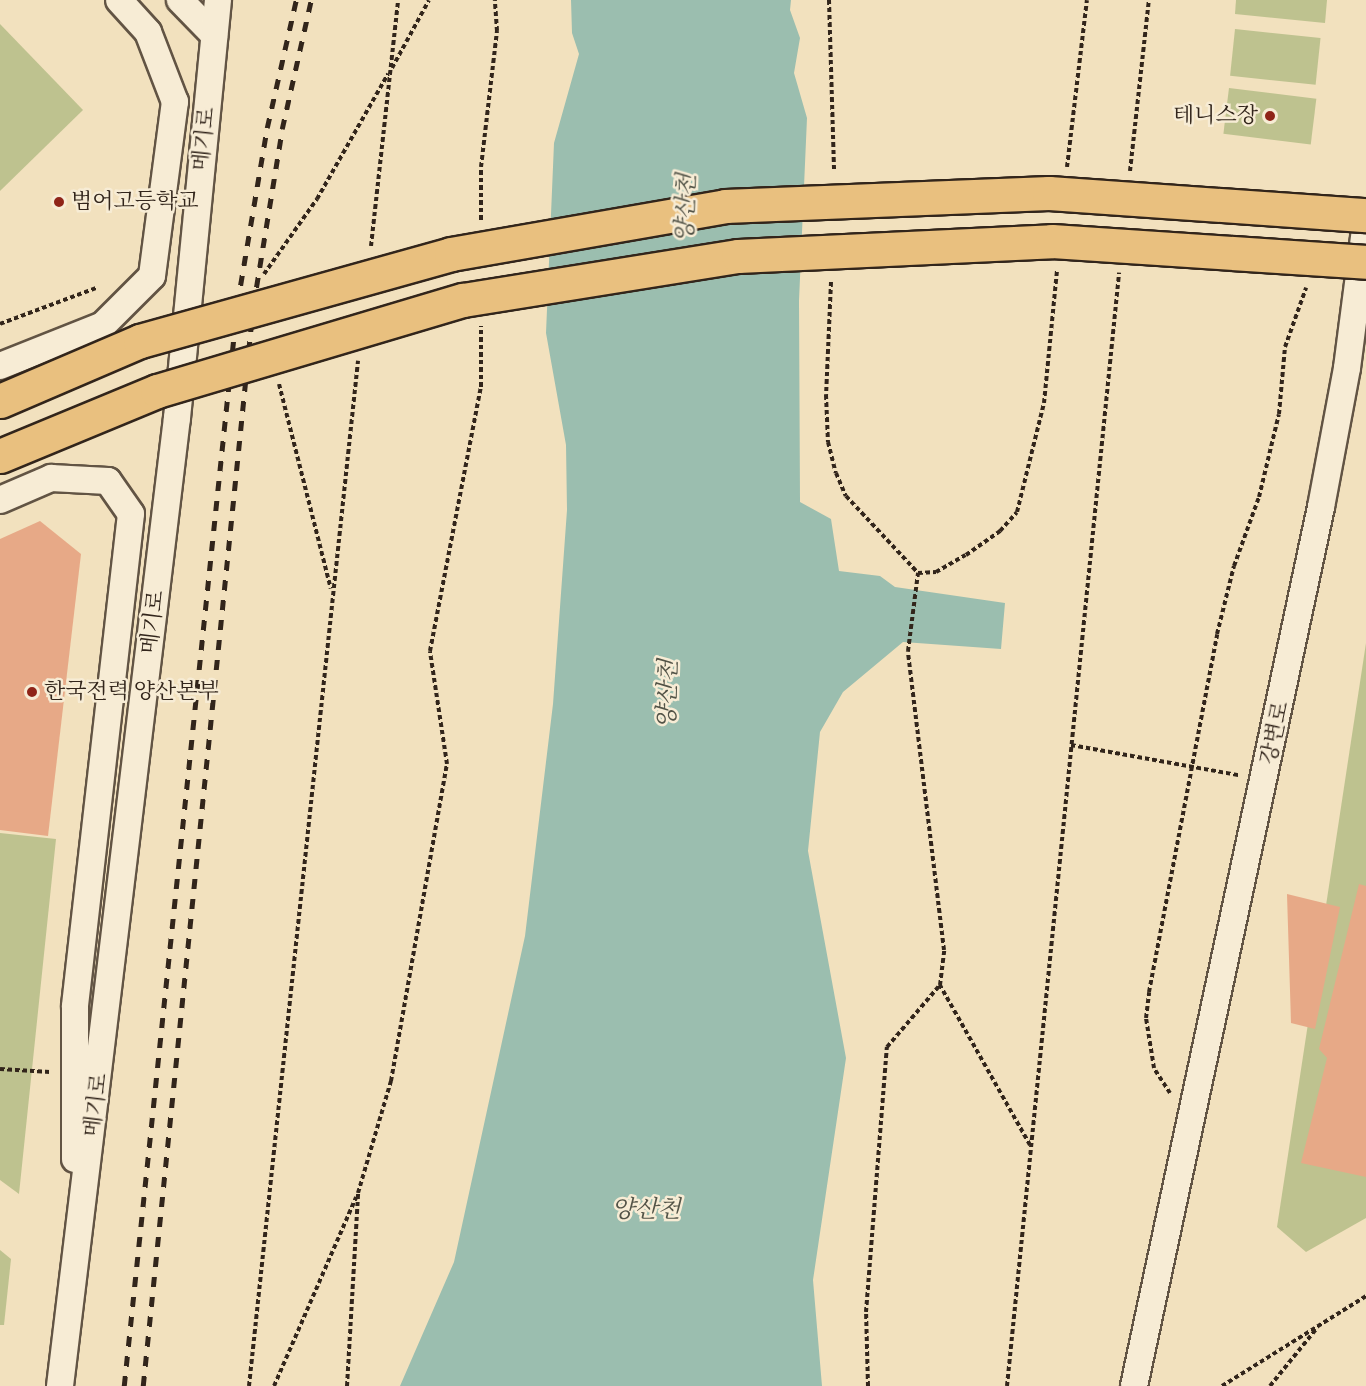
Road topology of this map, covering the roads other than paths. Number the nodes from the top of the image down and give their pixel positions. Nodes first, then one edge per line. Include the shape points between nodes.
1 (119, 0) edge
2 (180, 0) edge
3 (218, 0) edge
4 (214, 36) junction
5 (1366, 215) edge
6 (1366, 222) edge
7 (1366, 262) edge
8 (0, 366) edge
9 (1366, 370) edge
10 (0, 400) edge
11 (1340, 405) junction
12 (0, 456) edge
13 (0, 500) edge
14 (76, 1265) junction
15 (60, 1386) edge
16 (1134, 1386) edge

1 - 8 street via 147,32 175,102 152,276 103,325
2 - 4 street
3 - 4 street, 메기로
4 - 14 street, 메기로 via 176,430
5 - 10 main road, bridge via 1049,193 725,206 451,254 140,341
6 - 11 street, 강변로
7 - 12 main road, bridge via 1052,241 738,256 463,300 157,392
9 - 11 street
11 - 16 street, 강변로 via 1282,699
13 - 14 street via 51,478 108,481 131,514 75,1007
14 - 15 street, 메기로

